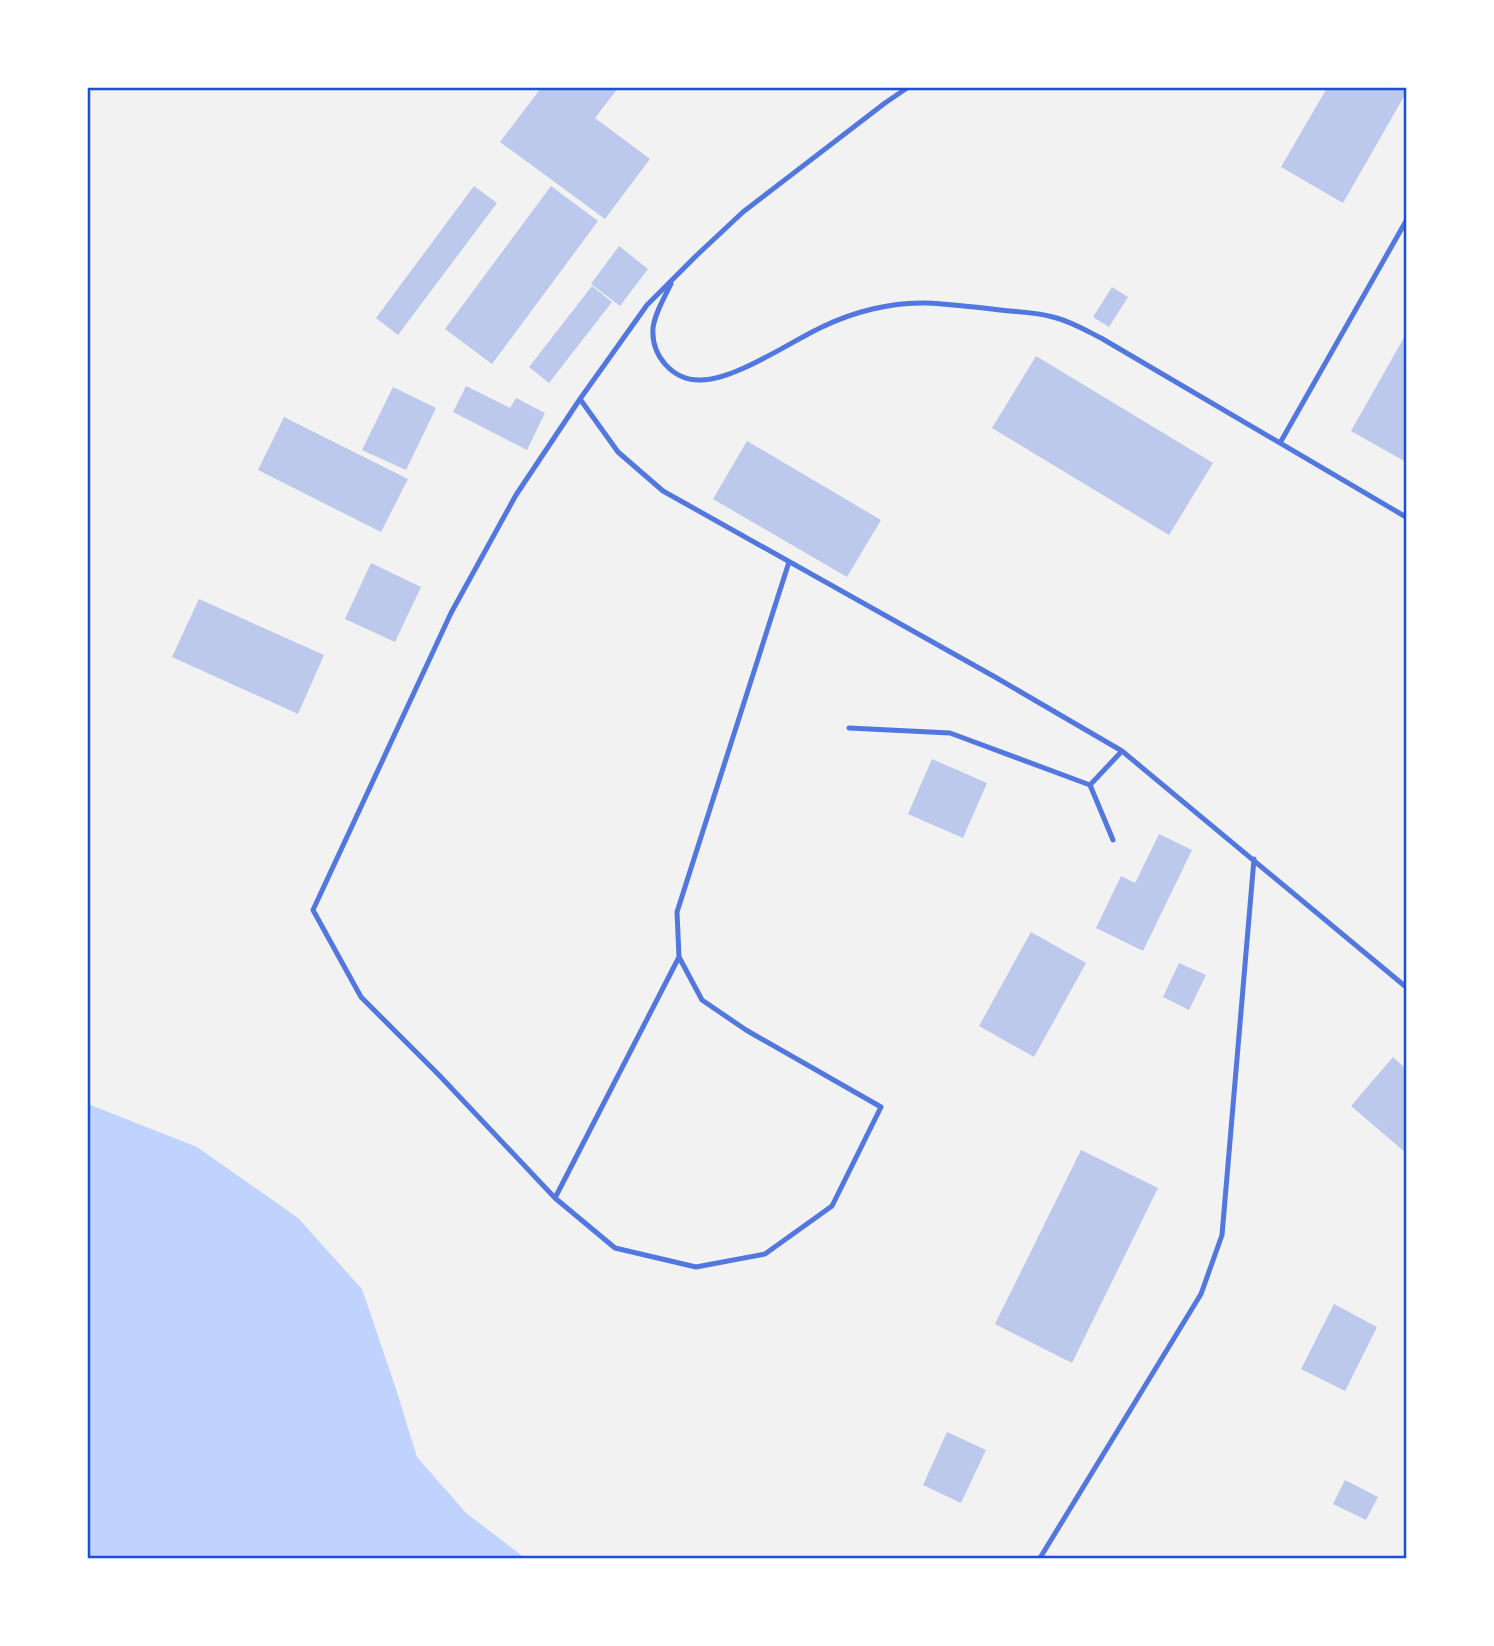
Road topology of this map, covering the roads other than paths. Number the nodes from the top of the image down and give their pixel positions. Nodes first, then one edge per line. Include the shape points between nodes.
1 (907, 88) edge
2 (1406, 221) edge
3 (674, 278) junction
4 (580, 399) junction
5 (1280, 443) junction
6 (1406, 517) edge
7 (789, 562) junction
8 (849, 728) dead end
9 (1122, 751) junction
10 (1090, 785) junction
11 (1113, 840) dead end
12 (1254, 859) junction
13 (679, 957) junction
14 (1406, 987) edge
15 (555, 1198) junction
16 (1040, 1559) edge

1 - 3 lane via 743,212
2 - 5 lane
3 - 4 lane via 647,305
3 - 5 lane via 656,315 654,345 671,371 686,379 702,381 740,370 852,314 888,306 956,305 1051,316 1074,324
4 - 7 lane via 618,452 663,491
4 - 15 lane via 516,495 452,613 313,911 361,997
5 - 6 lane
7 - 9 lane
7 - 13 lane via 677,912
8 - 10 lane via 950,733
9 - 10 lane
9 - 12 lane
10 - 11 lane
12 - 14 lane
12 - 16 lane via 1222,1235 1201,1294
13 - 15 lane
13 - 15 lane via 702,1000 881,1107 832,1206 765,1254 696,1267 615,1248

